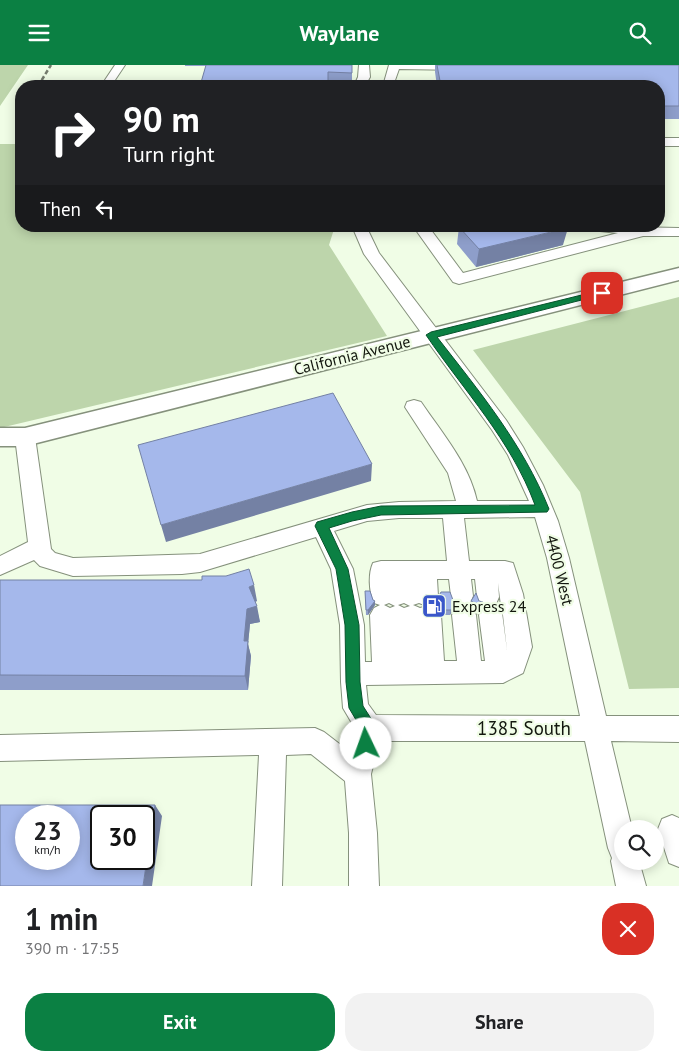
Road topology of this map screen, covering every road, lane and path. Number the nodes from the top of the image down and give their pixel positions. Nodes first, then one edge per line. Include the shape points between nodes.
1 (120, 65) edge
2 (364, 65) edge
3 (395, 65) edge
4 (471, 67) edge
5 (110, 80) edge
6 (363, 80) edge
7 (390, 80) edge
8 (665, 140) edge
9 (679, 140) edge
10 (362, 232) edge
11 (424, 232) edge
12 (639, 232) edge
13 (665, 232) edge
14 (679, 232) edge
15 (679, 273) edge
16 (431, 335) junction
17 (414, 407) dead end
18 (0, 437) edge
19 (25, 437) junction
20 (0, 450) edge
21 (543, 509) junction
22 (461, 511) junction
23 (321, 526) junction
24 (39, 547) junction
25 (0, 566) edge
26 (410, 570) junction
27 (471, 570) junction
28 (404, 605) junction
29 (484, 672) junction
30 (408, 673) junction
31 (353, 674) junction
32 (369, 728) junction
33 (596, 729) junction
34 (679, 729) edge
35 (273, 742) junction
36 (0, 747) edge
37 (358, 775) junction
38 (617, 820) edge
39 (627, 870) edge
40 (267, 886) edge
41 (364, 886) edge
42 (631, 886) edge

1 - 5 street
2 - 6 street
3 - 4 street
3 - 7 street
8 - 9 street
10 - 16 street, 4400 West via 372,254
11 - 12 street via 459,279
13 - 14 street
15 - 16 main road, California Avenue
16 - 19 main road, California Avenue
16 - 21 street, 4400 West via 499,425
17 - 22 street via 457,471 464,489
18 - 19 main road, California Avenue
19 - 20 main road, California Avenue
19 - 24 street
21 - 22 street
21 - 33 street, 4400 West via 558,558
22 - 23 street via 381,511
22 - 27 street
23 - 24 street via 200,563 182,565 74,567 48,559
23 - 31 street via 342,569 352,625
24 - 25 street
26 - 27 street
26 - 28 street
26 - 28 street
27 - 29 street
27 - 29 street via 504,570 512,594 520,647 514,665 503,672
28 - 30 street
28 - 30 street
29 - 30 street
30 - 31 street
31 - 32 street via 356,708
32 - 33 street, 1385 South
32 - 37 street
33 - 34 street, 1385 South
33 - 38 street, 4400 West
35 - 36 street
35 - 37 street via 316,741
35 - 40 street
37 - 41 street
39 - 42 street

